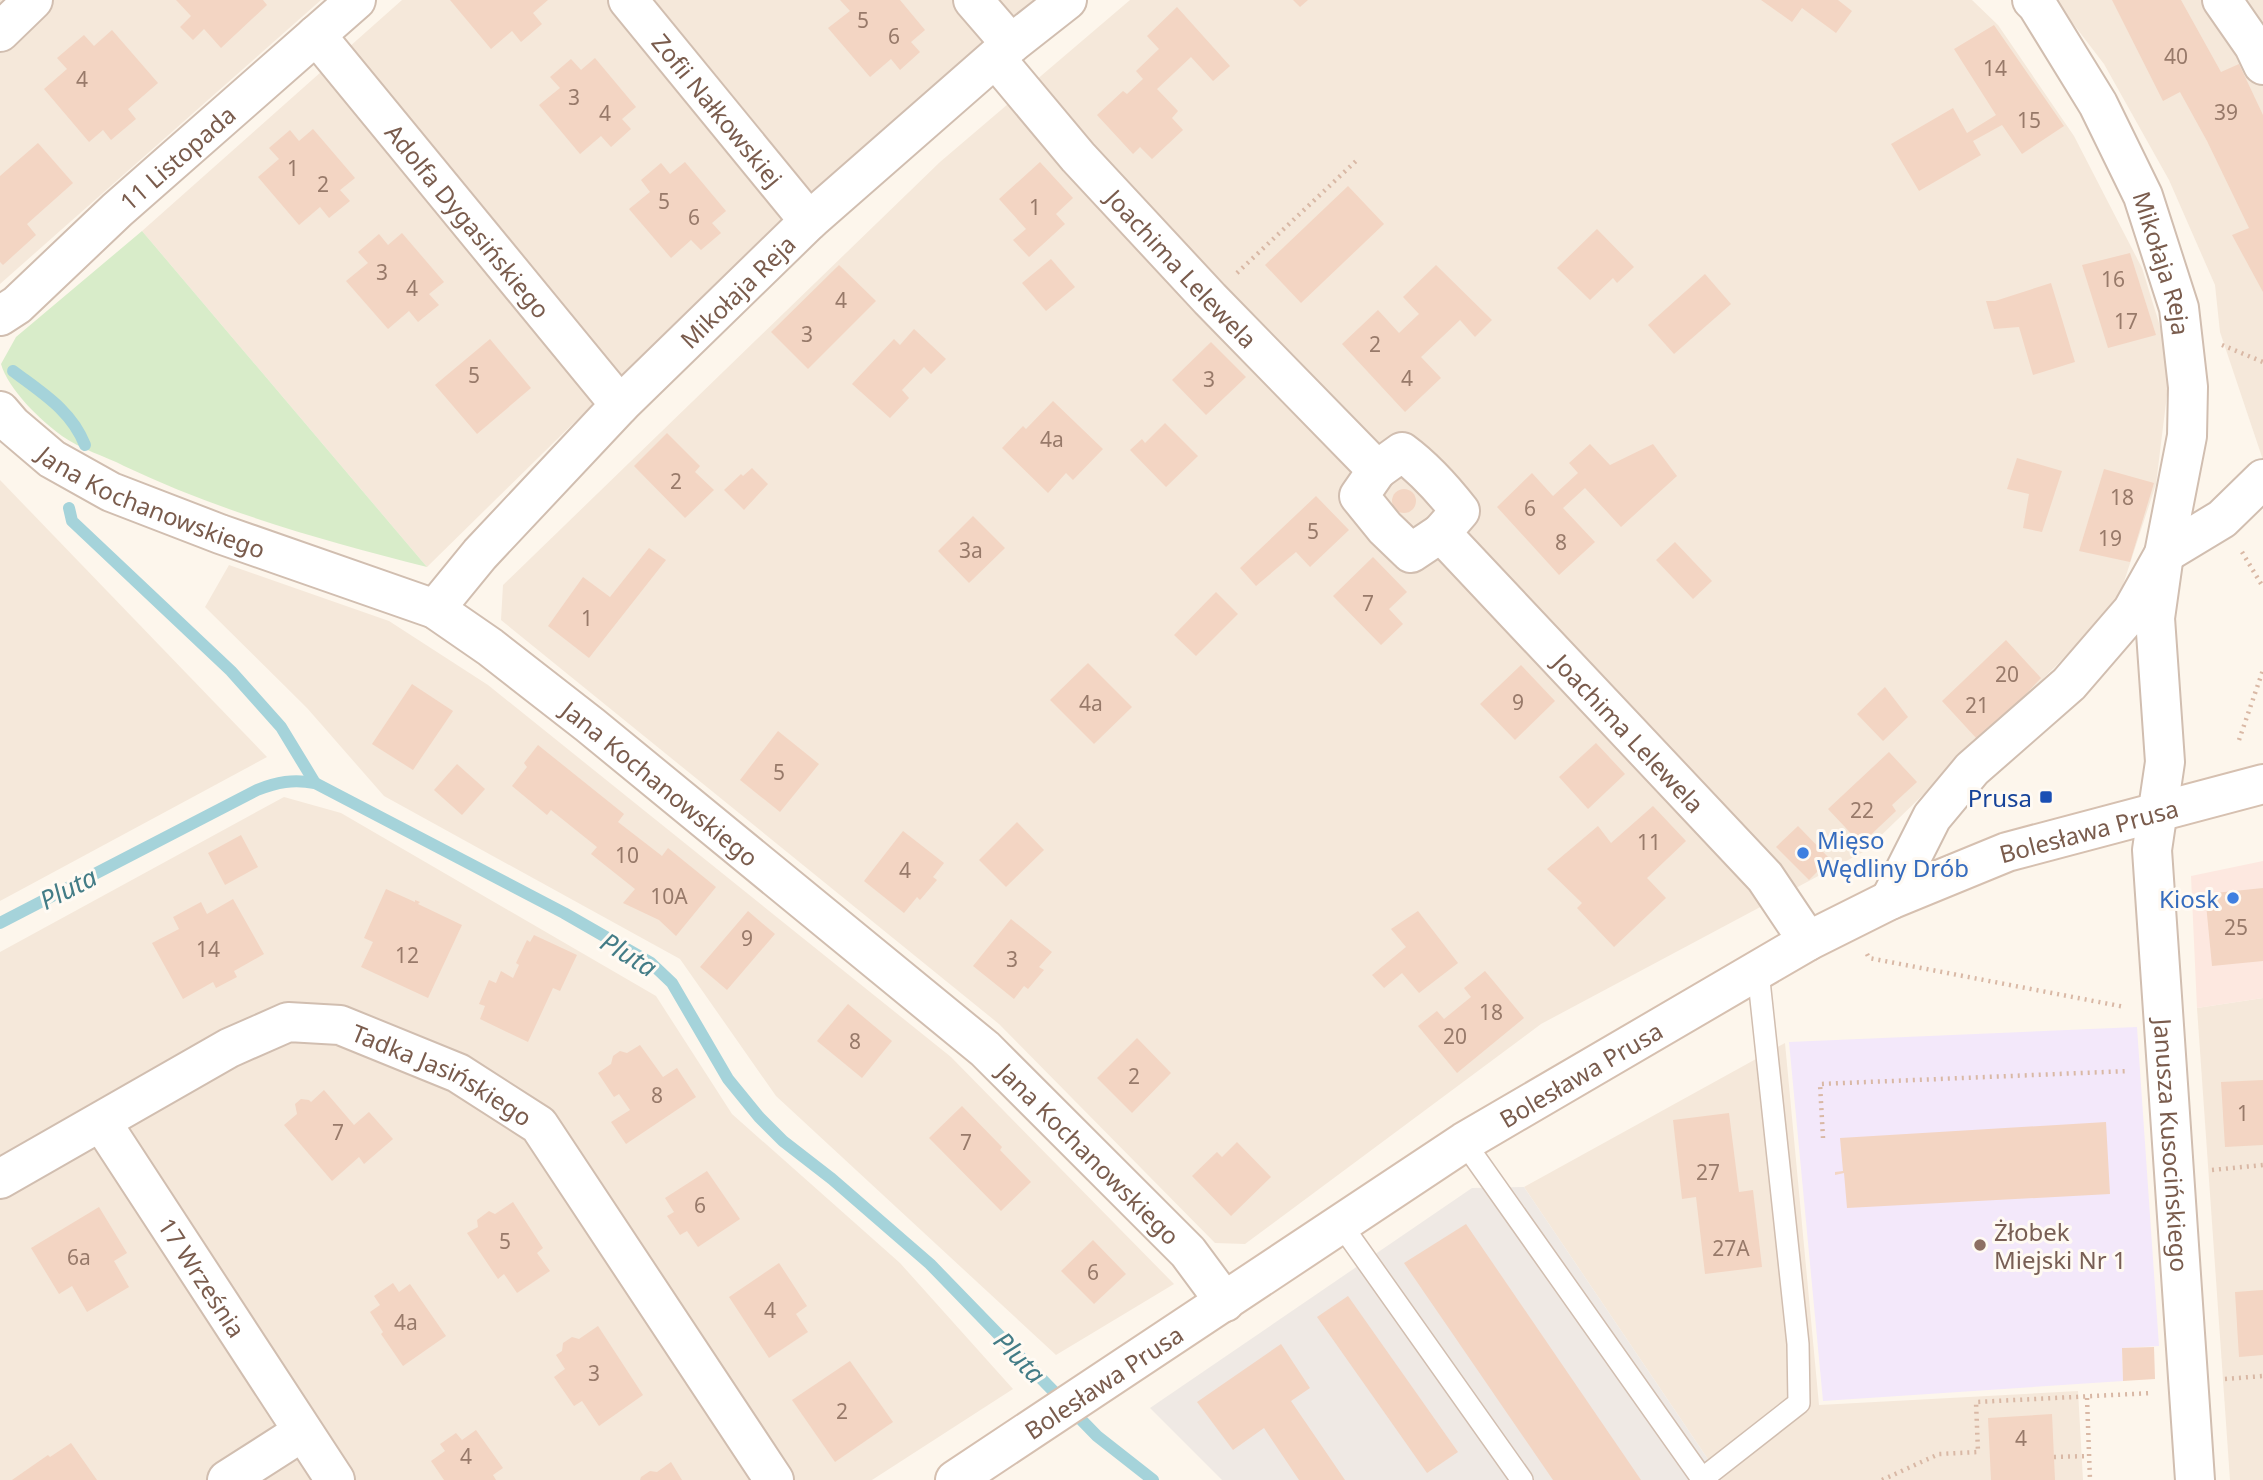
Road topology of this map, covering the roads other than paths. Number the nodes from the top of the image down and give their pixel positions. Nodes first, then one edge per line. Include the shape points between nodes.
1 (33, 0) edge
2 (356, 0) edge
3 (628, 0) edge
4 (973, 0) edge
5 (1067, 0) edge
6 (2032, 0) edge
7 (2222, 0) edge
8 (0, 32) edge
9 (316, 35) junction
10 (1004, 52) junction
11 (2263, 65) edge
12 (809, 220) junction
13 (0, 316) edge
14 (620, 405) junction
15 (0, 411) edge
16 (1377, 470) junction
17 (2263, 479) edge
18 (1441, 533) junction
19 (2164, 554) junction
20 (435, 609) junction
21 (2263, 784) edge
22 (2159, 812) junction
23 (1890, 900) junction
24 (1808, 941) junction
25 (1758, 971) junction
26 (102, 1123) junction
27 (1464, 1142) junction
28 (0, 1179) edge
29 (1340, 1223) junction
30 (1225, 1302) junction
31 (302, 1432) junction
32 (959, 1479) edge
33 (1702, 1479) edge
34 (227, 1480) edge
35 (335, 1480) edge
36 (775, 1480) edge
37 (1521, 1480) edge
38 (2195, 1480) edge

1 - 8 street
2 - 9 street, 11 Listopada
3 - 12 street, Zofii Nałkowskiej
4 - 10 street, Joachima Lelewela
5 - 10 street, Mikołaja Reja
6 - 19 street, Mikołaja Reja via 2098,104 2143,196 2179,308 2188,387 2186,436
7 - 11 street
9 - 13 street, 11 Listopada
9 - 14 street, Adolfa Dygasińskiego
10 - 12 street, Mikołaja Reja
10 - 16 street, Joachima Lelewela via 1078,157
12 - 14 street, Mikołaja Reja
14 - 20 street, Mikołaja Reja via 480,554
15 - 20 street, Jana Kochanowskiego via 52,459 111,492
16 - 18 street via 1402,452 1425,469 1460,511
16 - 18 street via 1359,496 1385,528 1411,553
17 - 19 street via 2222,519
18 - 24 street, Joachima Lelewela via 1765,877
19 - 22 street, Mikołaja Reja via 2155,618 2165,762
19 - 23 street, Mikołaja Reja via 2132,611 2069,684 1972,769 1932,817
20 - 30 street, Jana Kochanowskiego via 590,725 985,1049 1188,1252
21 - 22 street, Bolesława Prusa
22 - 23 street, Bolesława Prusa via 2007,852
22 - 38 street, Janusza Kusocińskiego via 2152,850
23 - 24 street, Bolesława Prusa
24 - 25 street, Bolesława Prusa
25 - 27 street, Bolesława Prusa
25 - 33 lane via 1798,1344 1799,1403
26 - 28 street, Tadka Jasińskiego
26 - 31 street, 17 Września
26 - 36 street, Tadka Jasińskiego via 229,1048 288,1022 340,1025 458,1073 539,1125
27 - 29 street, Bolesława Prusa
27 - 33 lane
29 - 30 street, Bolesława Prusa
29 - 37 lane
30 - 32 street, Bolesława Prusa
31 - 34 street
31 - 35 street, 17 Września

